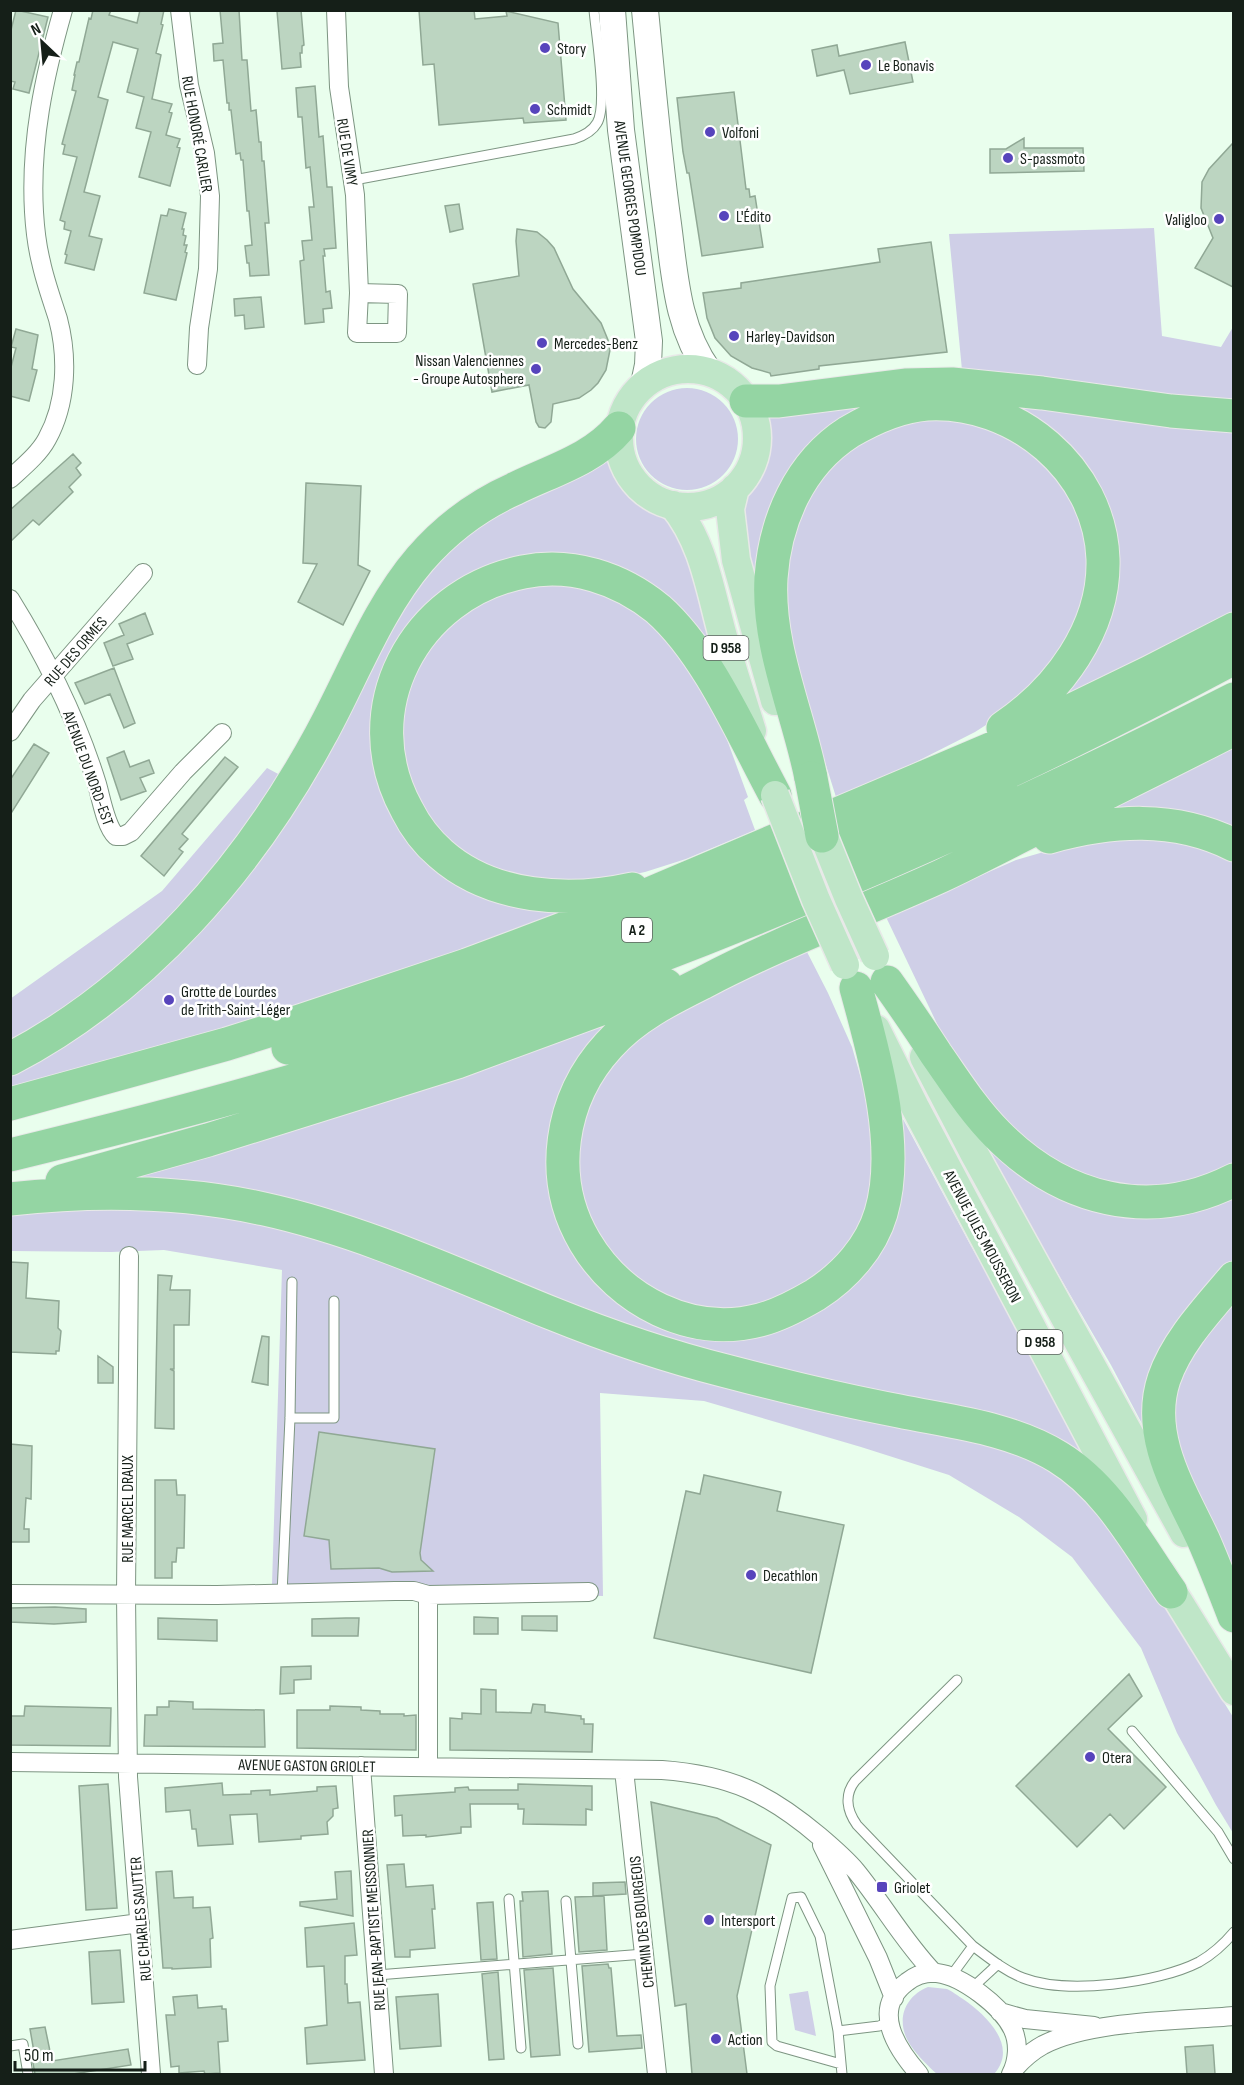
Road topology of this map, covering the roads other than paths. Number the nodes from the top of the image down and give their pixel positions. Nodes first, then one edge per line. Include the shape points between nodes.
1 (63, 10) edge
2 (180, 10) edge
3 (336, 10) edge
4 (594, 10) edge
5 (612, 10) edge
6 (619, 10) edge
7 (645, 10) edge
8 (354, 180) junction
9 (359, 293) dead end
10 (681, 312) junction
11 (197, 365) dead end
12 (709, 372) junction
13 (644, 384) junction
14 (746, 401) junction
15 (1233, 416) edge
16 (619, 428) junction
17 (10, 479) edge
18 (735, 488) junction
19 (672, 505) junction
20 (143, 573) dead end
21 (10, 599) edge
22 (1233, 629) edge
23 (1233, 658) edge
24 (52, 676) junction
25 (1233, 699) edge
26 (1233, 729) edge
27 (10, 732) edge
28 (222, 734) dead end
29 (923, 776) junction
30 (796, 785) junction
31 (822, 836) joint
32 (1233, 845) edge
33 (973, 861) junction
34 (709, 869) junction
35 (752, 957) junction
36 (881, 969) junction
37 (850, 976) junction
38 (10, 1059) edge
39 (10, 1104) edge
40 (10, 1124) edge
41 (10, 1155) edge
42 (1233, 1180) edge
43 (10, 1191) edge
44 (10, 1199) edge
45 (129, 1256) dead end
46 (1233, 1278) edge
47 (292, 1282) dead end
48 (334, 1301) dead end
49 (290, 1418) junction
50 (589, 1592) dead end
51 (1171, 1592) junction
52 (10, 1594) edge
53 (282, 1594) junction
54 (126, 1595) junction
55 (428, 1595) junction
56 (1233, 1616) edge
57 (1233, 1621) edge
58 (957, 1680) dead end
59 (1233, 1691) edge
60 (1132, 1731) dead end
61 (10, 1762) edge
62 (128, 1763) junction
63 (361, 1766) junction
64 (428, 1767) junction
65 (624, 1770) junction
66 (816, 1834) junction
67 (1233, 1859) edge
68 (509, 1899) dead end
69 (566, 1901) dead end
70 (140, 1923) junction
71 (1233, 1932) edge
72 (10, 1940) edge
73 (973, 1946) junction
74 (644, 1954) junction
75 (571, 1960) junction
76 (514, 1964) junction
77 (998, 1965) junction
78 (377, 1975) junction
79 (943, 1975) junction
80 (972, 1988) junction
81 (894, 1998) junction
82 (1000, 2012) junction
83 (1233, 2016) edge
84 (890, 2022) junction
85 (1104, 2027) junction
86 (838, 2031) junction
87 (578, 2044) dead end
88 (10, 2046) edge
89 (520, 2048) dead end
90 (841, 2064) junction
91 (1013, 2071) edge
92 (28, 2074) edge
93 (151, 2074) edge
94 (384, 2074) edge
95 (657, 2074) edge
96 (842, 2074) edge
97 (919, 2074) edge

1 - 17 street via 43,87 33,176 38,249 58,320 64,382 52,430 41,448
2 - 11 street, RUE HONORÉ CARLIER via 189,85 205,153 210,196 208,269
3 - 8 street, RUE DE VIMY via 339,87
4 - 8 lane via 602,102 597,123 588,133 574,139
5 - 13 main road, AVENUE GEORGES POMPIDOU via 622,140 649,341
6 - 10 main road via 632,34 644,160
7 - 10 main road, AVENUE GEORGES POMPIDOU via 658,146
8 - 9 street, RUE DE VIMY
10 - 12 main road, AVENUE GEORGES POMPIDOU via 693,348
12 - 13 main road via 678,369
12 - 14 main road via 730,383
13 - 16 main road via 627,404
14 - 15 highway via 939,384
14 - 18 main road via 756,424 756,450 747,474
16 - 19 main road via 620,454 631,477 649,495
16 - 38 highway via 585,456 504,493 469,514 430,548 393,597 289,790 213,894 111,991 78,1017
18 - 19 main road via 706,505
18 - 30 main road, D 958 via 730,521 739,574
19 - 30 main road, D 958 via 696,542 723,638
20 - 24 street, RUE DES ORMES
21 - 24 street, AVENUE DU NORD-EST
22 - 29 highway via 1051,721
23 - 40 highway, A 2 via 1072,742 915,816 670,918 507,978 334,1035
24 - 27 street, RUE DES ORMES
24 - 28 street, AVENUE DU NORD-EST via 73,718 116,836 130,832
25 - 41 highway, A 2 via 895,859 772,912 584,984 315,1074
26 - 33 highway
29 - 30 highway via 1012,722 1045,695 1068,666 1086,633 1096,609 1103,572 1096,520 1081,486 1062,460 1011,421 950,404 899,409 874,418 841,438 804,476 783,515 772,566 771,594
29 - 34 highway
30 - 31 highway, bridge
30 - 34 highway via 679,632 658,610 620,584 566,569 512,574 459,597 426,627 408,651 394,685 388,709 387,746 401,799 415,824 440,853 486,882 554,896 612,893
30 - 37 main road, D 958, bridge via 808,880
31 - 36 main road, D 958, bridge
32 - 33 highway via 1179,826 1123,823 1064,833
33 - 35 highway
34 - 39 highway via 597,916 371,998 227,1044
35 - 37 highway via 654,1008 620,1033 585,1077 565,1130 565,1189 572,1214 599,1263 621,1286 646,1303 673,1316 703,1323 761,1320 807,1300 857,1258 875,1229 884,1198 885,1131 878,1076
35 - 43 highway via 457,1062 282,1118 123,1165
36 - 42 highway via 985,1121 1020,1155 1059,1181 1098,1196 1149,1203 1185,1199
36 - 57 main road, AVENUE JULES MOUSSERON / D 958 via 975,1155
37 - 51 main road, AVENUE JULES MOUSSERON / D 958
44 - 51 highway via 131,1193 265,1209 363,1238 670,1356 1020,1439 1058,1456 1093,1485
45 - 54 street, RUE MARCEL DRAUX
46 - 56 highway via 1176,1354 1165,1379 1159,1412 1169,1465
47 - 49 lane
48 - 49 lane via 334,1418
49 - 53 lane
50 - 55 street
51 - 59 main road, AVENUE JULES MOUSSERON / D 958
52 - 54 street
53 - 54 street
53 - 55 street via 414,1591
54 - 62 street, RUE MARCEL DRAUX
55 - 64 street
58 - 73 lane via 855,1780 847,1798 857,1825
60 - 67 lane via 1218,1832
61 - 62 street, AVENUE GASTON GRIOLET
62 - 63 street, AVENUE GASTON GRIOLET
62 - 70 street, RUE CHARLES SAUTTER
63 - 64 street, AVENUE GASTON GRIOLET
63 - 78 street, RUE JEAN-BAPTISTE MEISSONNIER
64 - 65 street, AVENUE GASTON GRIOLET
65 - 66 street, AVENUE GASTON GRIOLET via 690,1773 742,1786 788,1810
65 - 74 street, CHEMIN DES BOURGEOIS
66 - 79 street, AVENUE GASTON GRIOLET via 855,1869 912,1950
66 - 81 street
68 - 76 lane
69 - 75 lane
70 - 72 street
70 - 93 street, RUE CHARLES SAUTTER
71 - 77 lane via 1220,1947 1190,1966 1118,1984 1045,1983 1023,1978
73 - 77 lane
73 - 79 lane
74 - 75 lane
74 - 95 street, CHEMIN DES BOURGEOIS
75 - 76 lane
75 - 87 lane
76 - 78 lane
76 - 89 lane
77 - 80 lane
78 - 94 street, RUE JEAN-BAPTISTE MEISSONNIER
79 - 80 street, AVENUE GASTON GRIOLET
79 - 81 street via 915,1976
80 - 82 street, AVENUE GASTON GRIOLET
81 - 84 street
82 - 85 street via 1024,2019
82 - 91 street via 1015,2037 1017,2055
83 - 85 street
84 - 86 lane
84 - 97 street via 898,2047
85 - 91 street via 1042,2046
86 - 90 lane
86 - 90 lane via 820,1936 801,1898 792,1898 770,1986 772,2042
88 - 92 lane via 23,2044
90 - 96 lane

